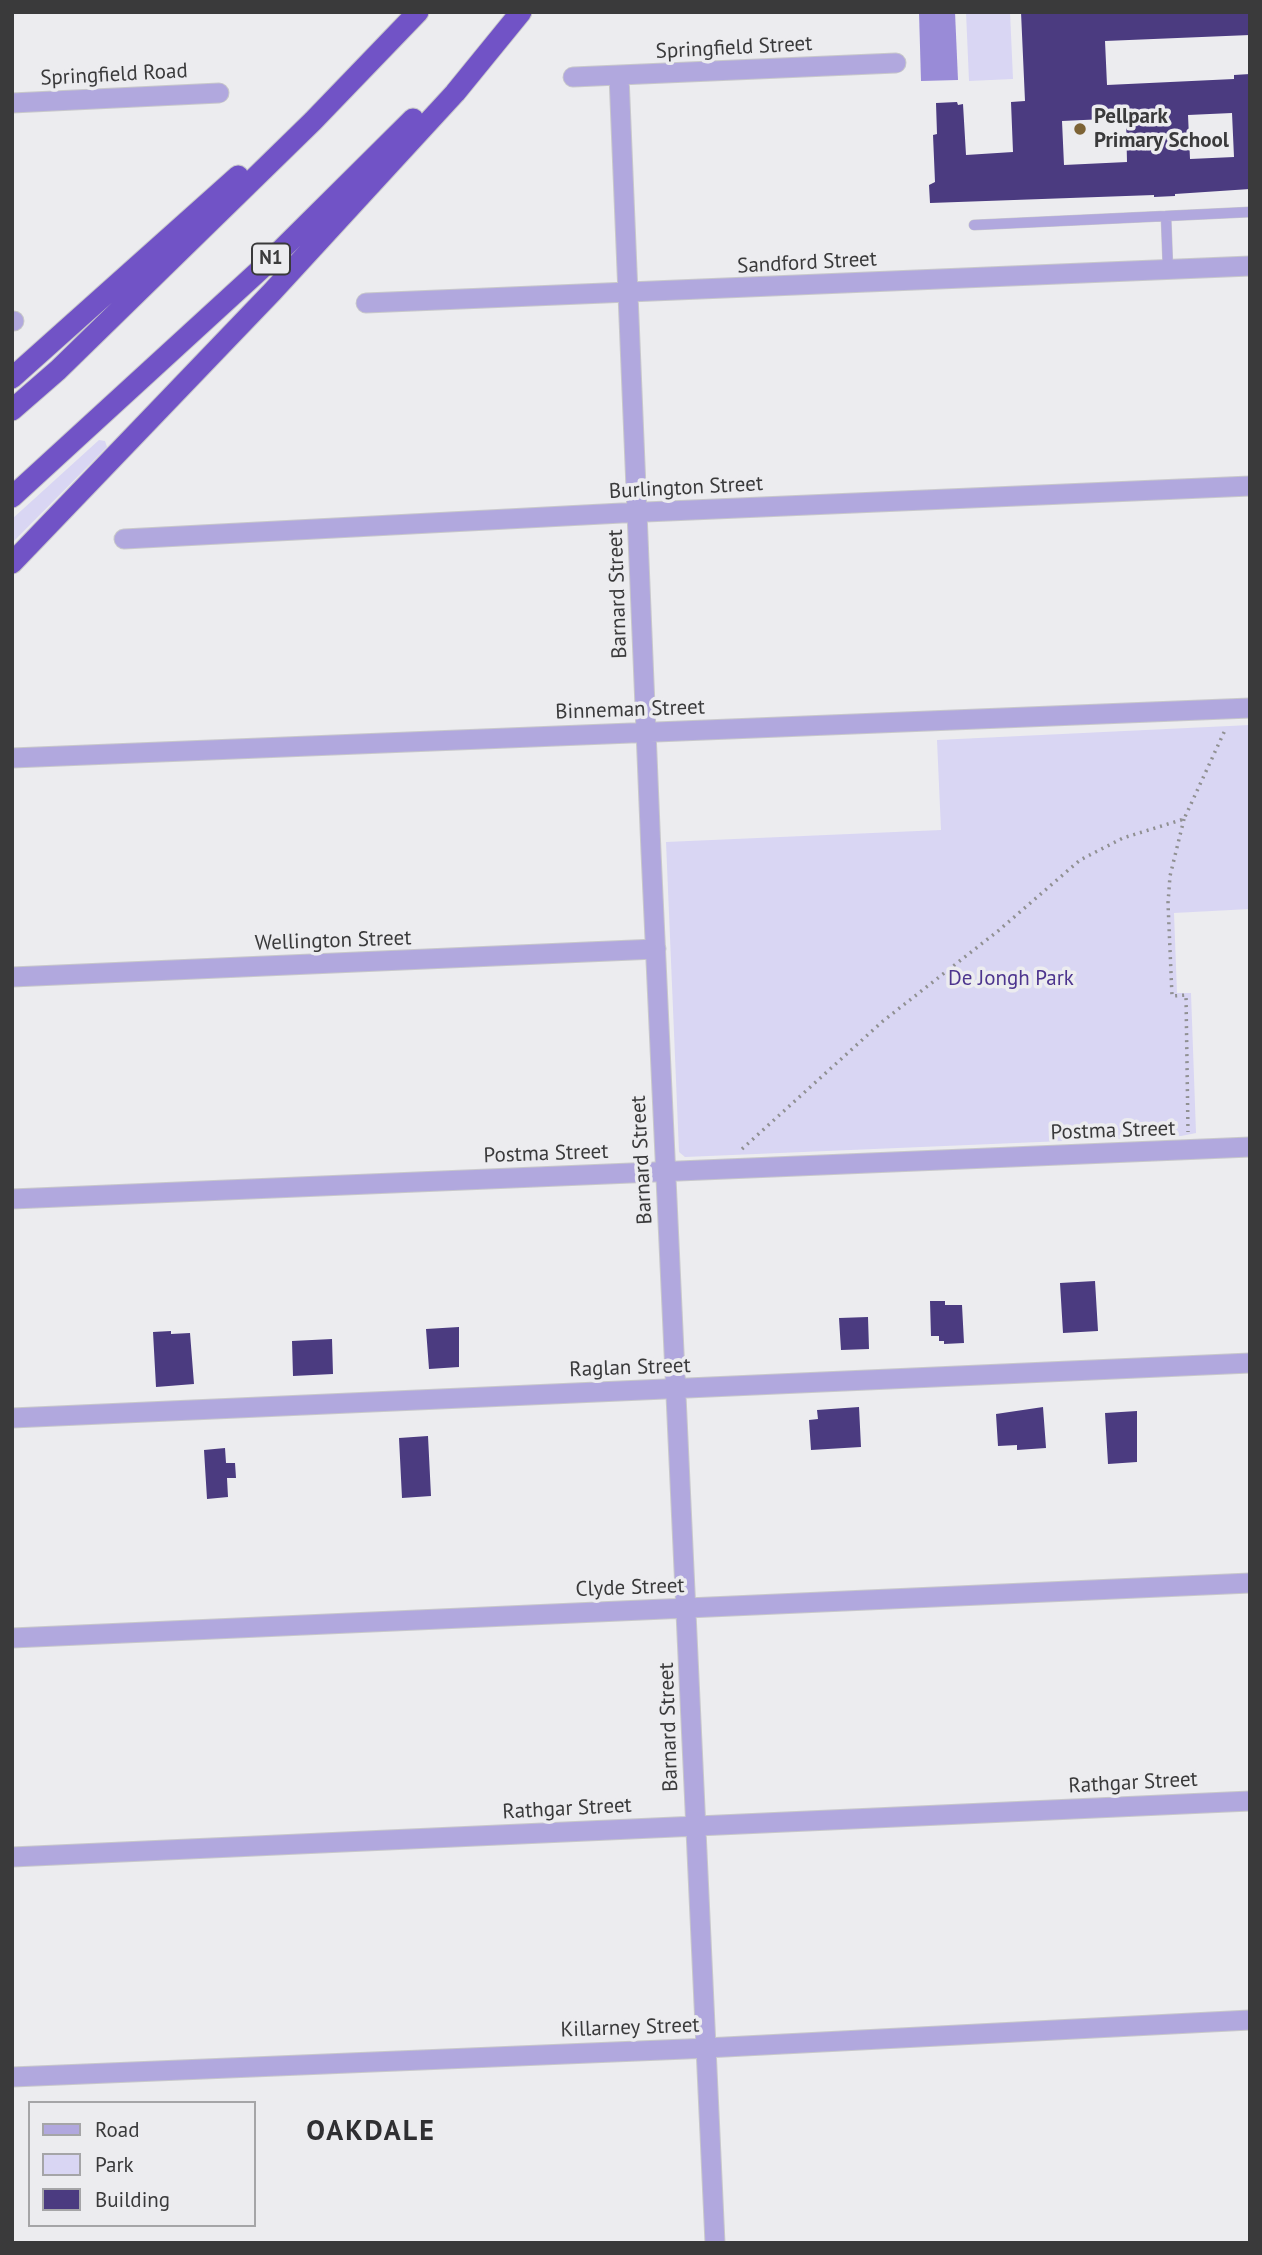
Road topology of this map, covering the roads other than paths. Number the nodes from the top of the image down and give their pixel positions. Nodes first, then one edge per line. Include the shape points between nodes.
1 (418, 12) edge
2 (521, 12) edge
3 (897, 63) dead end
4 (619, 76) junction
5 (573, 77) dead end
6 (219, 93) dead end
7 (12, 103) edge
8 (313, 121) junction
9 (1250, 212) edge
10 (1166, 216) junction
11 (974, 225) dead end
12 (1250, 266) edge
13 (1168, 270) junction
14 (629, 293) junction
15 (366, 303) dead end
16 (12, 378) edge
17 (12, 410) edge
18 (1250, 486) edge
19 (12, 497) edge
20 (637, 512) junction
21 (124, 539) dead end
22 (12, 563) edge
23 (1250, 708) edge
24 (646, 732) junction
25 (12, 758) edge
26 (656, 949) junction
27 (12, 977) edge
28 (1250, 1147) edge
29 (665, 1171) junction
30 (12, 1199) edge
31 (1250, 1363) edge
32 (677, 1388) junction
33 (12, 1418) edge
34 (1250, 1583) edge
35 (687, 1608) junction
36 (12, 1638) edge
37 (1250, 1801) edge
38 (696, 1826) junction
39 (12, 1857) edge
40 (1250, 2020) edge
41 (706, 2048) junction
42 (12, 2077) edge
43 (715, 2243) edge

1 - 8 highway
2 - 19 highway, N1 via 273,258
2 - 22 highway via 455,93 290,272
3 - 4 street, Springfield Street
4 - 5 street, Springfield Street
4 - 14 street, Barnard Street
6 - 7 street, Springfield Road
8 - 16 highway via 209,201
8 - 17 highway
9 - 10 lane
10 - 11 lane
10 - 13 lane
12 - 13 street, Sandford Street
13 - 14 street, Sandford Street
14 - 15 street, Sandford Street
14 - 20 street, Barnard Street
18 - 20 street, Burlington Street
20 - 21 street, Burlington Street
20 - 24 street, Barnard Street
23 - 24 street, Binneman Street
24 - 25 street, Binneman Street
24 - 26 street, Barnard Street
26 - 27 street, Wellington Street
26 - 29 street, Barnard Street
28 - 29 street, Postma Street
29 - 30 street, Postma Street
29 - 32 street, Barnard Street
31 - 32 street, Raglan Street
32 - 33 street, Raglan Street
32 - 35 street, Barnard Street
34 - 35 street, Clyde Street
35 - 36 street, Clyde Street
35 - 38 street, Barnard Street
37 - 38 street, Rathgar Street
38 - 39 street, Rathgar Street
38 - 41 street, Barnard Street
40 - 41 street, Killarney Street
41 - 42 street, Killarney Street
41 - 43 street, Barnard Street

